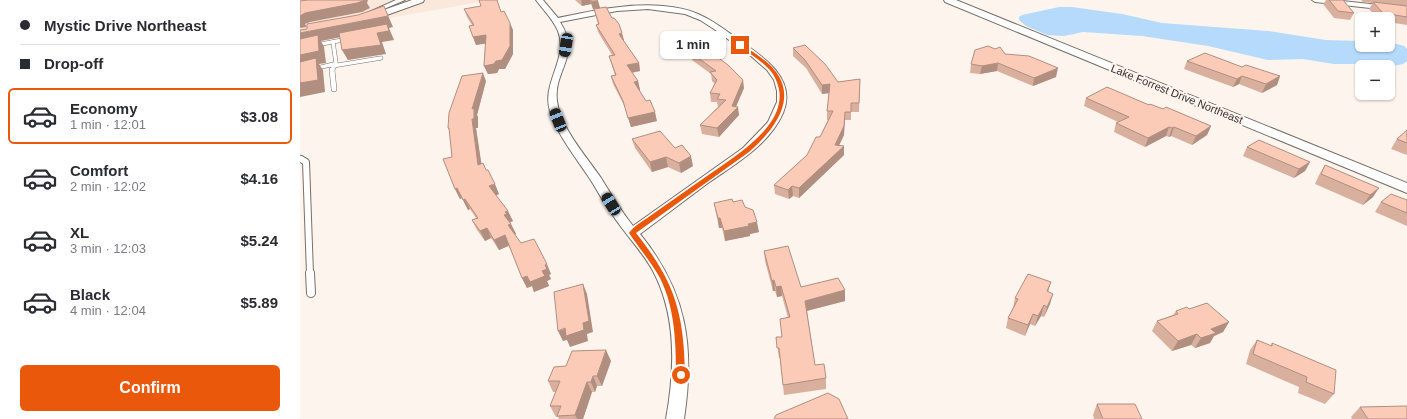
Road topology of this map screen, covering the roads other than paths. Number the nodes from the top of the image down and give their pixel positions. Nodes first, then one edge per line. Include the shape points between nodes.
1 (402, 0) edge
2 (420, 0) edge
3 (540, 0) edge
4 (948, 0) edge
5 (1315, 0) edge
6 (1407, 10) edge
7 (358, 19) joint
8 (555, 21) junction
9 (355, 37) edge
10 (333, 42) junction
11 (300, 48) edge
12 (381, 58) dead end
13 (333, 66) junction
14 (300, 72) edge
15 (300, 75) edge
16 (334, 89) dead end
17 (300, 159) edge
18 (1407, 188) edge
19 (632, 233) junction
20 (311, 293) dead end
21 (675, 419) edge

1 - 7 street
2 - 7 street
3 - 8 street
4 - 18 street, Lake Forrest Drive Northeast
5 - 6 street
8 - 19 street via 563,33 566,45 564,58 552,88 553,108 563,131
8 - 19 street via 640,7 667,8 693,14 705,19 764,62 779,80 782,93 780,110 760,139
9 - 10 lane
10 - 11 lane
10 - 13 lane via 336,63
12 - 13 lane
13 - 14 lane
13 - 15 lane
13 - 16 lane
17 - 20 lane via 306,162
19 - 21 street via 664,279 675,308 680,341 681,375

